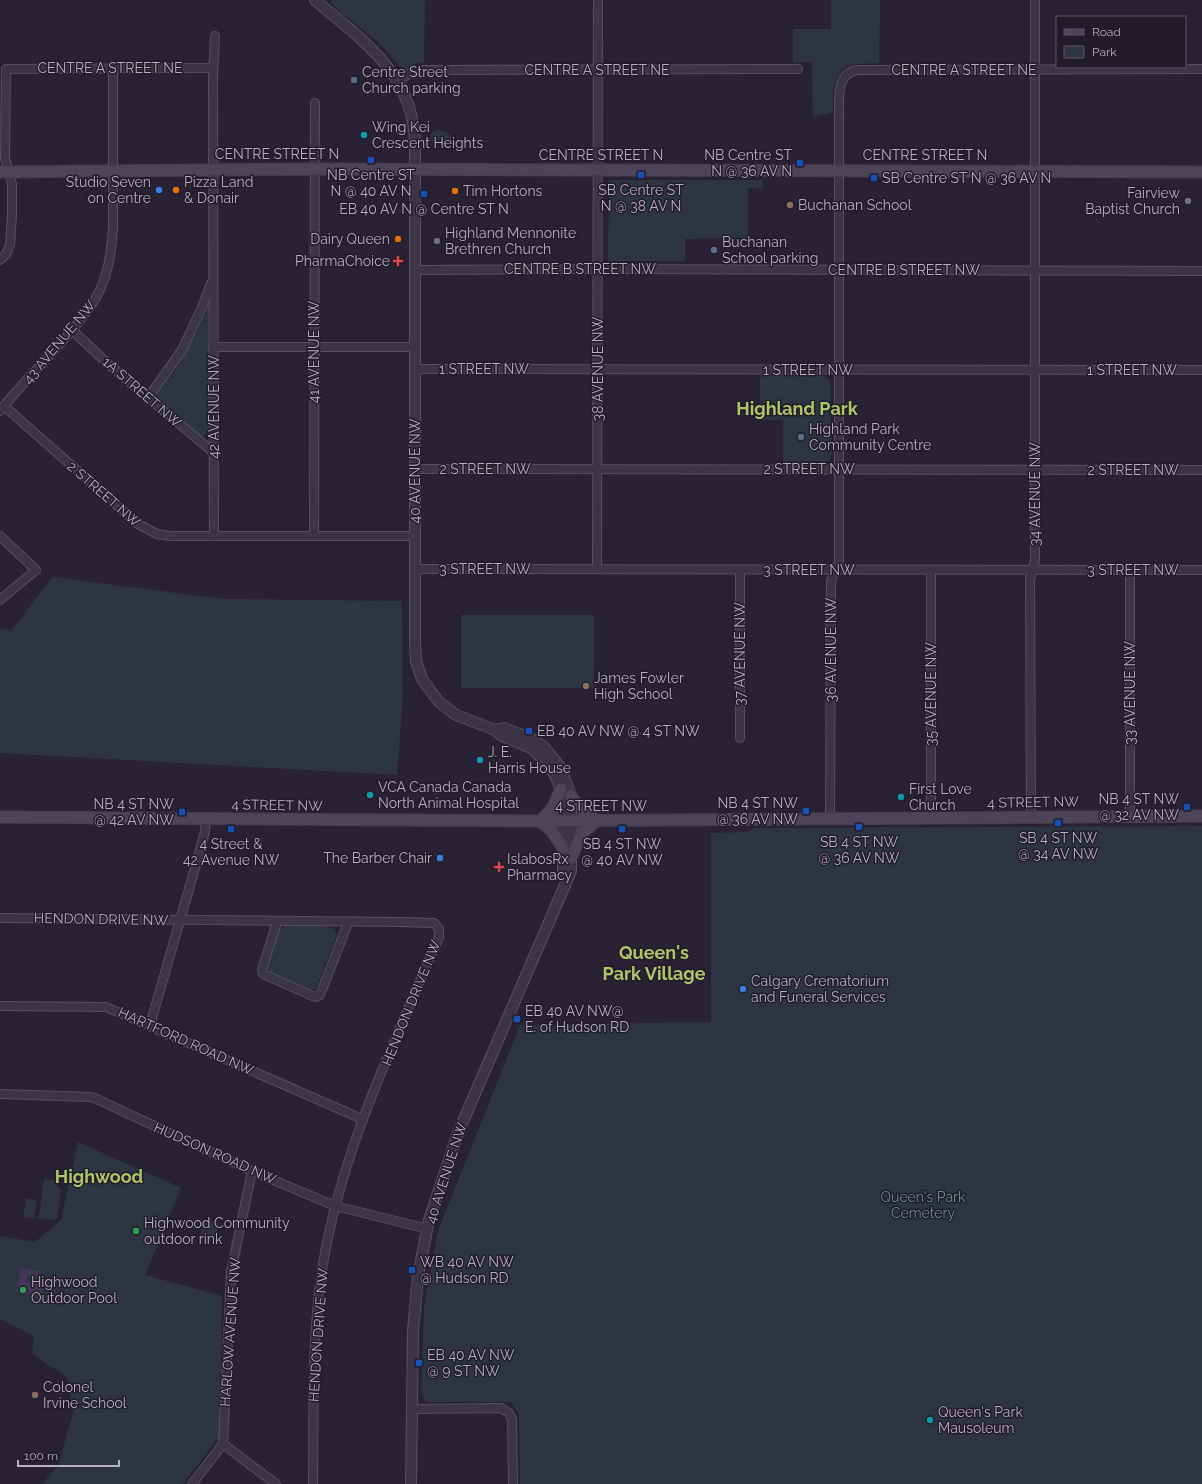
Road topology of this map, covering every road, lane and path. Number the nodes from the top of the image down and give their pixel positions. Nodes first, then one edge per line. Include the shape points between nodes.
1 (315, 0) edge
2 (598, 0) edge
3 (1035, 0) edge
4 (215, 36) dead end
5 (213, 68) junction
6 (113, 69) junction
7 (798, 69) dead end
8 (1202, 69) edge
9 (598, 70) junction
10 (1036, 70) junction
11 (846, 74) joint
12 (399, 80) junction
13 (315, 103) dead end
14 (213, 169) junction
15 (314, 169) junction
16 (415, 169) junction
17 (598, 170) junction
18 (839, 170) junction
19 (1035, 170) junction
20 (4, 172) edge
21 (112, 172) junction
22 (1202, 172) edge
23 (0, 260) edge
24 (598, 269) junction
25 (415, 270) junction
26 (839, 270) junction
27 (1035, 270) junction
28 (1202, 271) edge
29 (213, 277) junction
30 (72, 330) junction
31 (213, 347) junction
32 (314, 347) junction
33 (415, 347) junction
34 (415, 369) junction
35 (598, 369) junction
36 (839, 370) junction
37 (1035, 370) junction
38 (1202, 370) edge
39 (148, 398) junction
40 (2, 408) edge
41 (214, 453) junction
42 (598, 468) junction
43 (415, 469) junction
44 (838, 469) junction
45 (1035, 470) junction
46 (1202, 470) edge
47 (0, 536) edge
48 (214, 536) junction
49 (314, 536) junction
50 (415, 536) junction
51 (415, 569) junction
52 (598, 569) junction
53 (740, 570) junction
54 (835, 570) junction
55 (930, 570) junction
56 (1032, 570) junction
57 (1130, 570) junction
58 (1202, 570) edge
59 (0, 600) edge
60 (495, 730) junction
61 (740, 738) dead end
62 (561, 789) junction
63 (571, 796) junction
64 (0, 816) edge
65 (1130, 816) junction
66 (1202, 816) edge
67 (1031, 817) junction
68 (931, 818) junction
69 (206, 819) junction
70 (830, 819) junction
71 (540, 821) junction
72 (567, 821) junction
73 (598, 821) junction
74 (563, 848) junction
75 (571, 858) junction
76 (566, 881) junction
77 (0, 918) edge
78 (180, 920) junction
79 (277, 922) junction
80 (348, 923) junction
81 (0, 1006) edge
82 (150, 1025) junction
83 (0, 1094) edge
84 (362, 1119) junction
85 (252, 1171) junction
86 (335, 1206) junction
87 (428, 1229) junction
88 (411, 1409) junction
89 (223, 1444) junction
90 (192, 1484) edge
91 (276, 1484) edge
92 (313, 1484) edge
93 (410, 1484) edge
94 (513, 1484) edge

1 - 12 street, 40 AVENUE NW via 372,50
2 - 9 street, 38 AVENUE NW
3 - 10 street, 34 AVENUE NW
4 - 5 street, 42 AVENUE NW
5 - 6 street, CENTRE A STREET NE
5 - 14 street, 42 AVENUE NW
6 - 20 street, CENTRE A STREET NE via 6,69
6 - 21 street, 43 AVENUE NW
7 - 9 street, CENTRE A STREET NE
8 - 10 street, CENTRE A STREET NE
9 - 12 street, CENTRE A STREET NE via 423,70 412,72
9 - 17 street, 38 AVENUE NW
10 - 11 street, CENTRE A STREET NE via 857,70
10 - 19 street, 34 AVENUE NW
11 - 18 street, 36 AVENUE NW via 840,86
12 - 16 street, 40 AVENUE NW via 413,118
13 - 15 street, 41 AVENUE NW
14 - 15 main road, CENTRE STREET N
14 - 21 main road, CENTRE STREET N
14 - 29 street, 42 AVENUE NW
15 - 16 main road, CENTRE STREET N
15 - 32 street, 41 AVENUE NW
16 - 17 main road, CENTRE STREET N
16 - 25 street, 40 AVENUE NW
17 - 18 main road, CENTRE STREET N
17 - 24 street, 38 AVENUE NW
18 - 19 main road, CENTRE STREET N
18 - 26 street, 36 AVENUE NW
19 - 22 main road, CENTRE STREET N
19 - 27 street, 34 AVENUE NW
20 - 21 main road, CENTRE STREET N
20 - 23 street via 12,184 10,245
21 - 30 street, 43 AVENUE NW via 113,226 110,259 96,298
24 - 25 street, CENTRE B STREET NW
24 - 26 street, CENTRE B STREET NW
24 - 35 street, 38 AVENUE NW
25 - 33 street, 40 AVENUE NW
26 - 27 street, CENTRE B STREET NW
26 - 36 street, 36 AVENUE NW
27 - 28 street, CENTRE B STREET NW
27 - 37 street, 34 AVENUE NW
29 - 31 street, 42 AVENUE NW
29 - 39 street, 42 AVENUE NW via 182,350
30 - 39 street, 1A STREET NW
30 - 40 street, 43 AVENUE NW
31 - 32 street
31 - 41 street, 42 AVENUE NW
32 - 33 street
32 - 49 street, 41 AVENUE NW
33 - 34 street, 40 AVENUE NW
34 - 35 street, 1 STREET NW
34 - 43 street, 40 AVENUE NW
35 - 36 street, 1 STREET NW
35 - 42 street, 38 AVENUE NW
36 - 37 street, 1 STREET NW
36 - 44 street, 36 AVENUE NW
37 - 38 street, 1 STREET NW
37 - 45 street, 34 AVENUE NW
39 - 41 street, 1A STREET NW
40 - 48 street, 2 STREET NW via 138,524 157,534
41 - 48 street, 42 AVENUE NW
42 - 43 street, 2 STREET NW
42 - 44 street, 2 STREET NW
42 - 52 street, 38 AVENUE NW
43 - 50 street, 40 AVENUE NW
44 - 45 street, 2 STREET NW
44 - 54 street, 36 AVENUE NW via 839,562
45 - 46 street, 2 STREET NW
45 - 56 street, 34 AVENUE NW
47 - 59 street via 36,570
48 - 49 street, 2 STREET NW
49 - 50 street, 2 STREET NW
50 - 51 street, 40 AVENUE NW
51 - 52 street, 3 STREET NW
51 - 60 street, 40 AVENUE NW via 415,653 422,679 432,695 450,711
52 - 53 street, 3 STREET NW
53 - 54 street, 3 STREET NW
53 - 61 street, 37 AVENUE NW
54 - 55 street, 3 STREET NW
54 - 70 street, 36 AVENUE NW via 831,580
55 - 56 street, 3 STREET NW
55 - 68 street, 35 AVENUE NW
56 - 57 street, 3 STREET NW
56 - 67 street, 34 AVENUE NW
57 - 58 street, 3 STREET NW
57 - 65 street, 33 AVENUE NW
60 - 62 street, 40 AVENUE NW via 502,736 539,753 551,767
60 - 63 street, 40 AVENUE NW via 504,728 532,739 544,747 561,768
62 - 71 main road via 552,809
62 - 72 street, 40 AVENUE NW
63 - 72 street, 40 AVENUE NW
63 - 73 main road
64 - 69 main road, 4 STREET NW
65 - 66 main road, 4 STREET NW
65 - 67 main road, 4 STREET NW
67 - 68 main road, 4 STREET NW
68 - 70 main road, 4 STREET NW
69 - 71 main road, 4 STREET NW
69 - 78 street via 205,832
70 - 73 main road, 4 STREET NW
71 - 72 main road, 4 STREET NW
71 - 74 main road via 551,830
72 - 73 main road, 4 STREET NW
72 - 74 street, 40 AVENUE NW
72 - 75 street, 40 AVENUE NW
73 - 75 main road via 582,833
74 - 76 street, 40 AVENUE NW via 563,872
75 - 76 street, 40 AVENUE NW
76 - 87 street, 40 AVENUE NW via 458,1133
77 - 78 street, HENDON DRIVE NW
78 - 79 street, HENDON DRIVE NW
78 - 82 street
79 - 80 street, HENDON DRIVE NW
79 - 80 street via 262,970 263,974 315,997 320,995
80 - 84 street, HENDON DRIVE NW via 434,924 439,929 439,937
81 - 82 street, HARTFORD ROAD NW via 106,1007
82 - 84 street, HARTFORD ROAD NW
83 - 85 street, HUDSON ROAD NW via 92,1098
84 - 86 street, HENDON DRIVE NW
85 - 86 street, HUDSON ROAD NW
85 - 89 street, HARLOW AVENUE NW via 231,1272
86 - 87 street, HUDSON ROAD NW
86 - 92 street, HENDON DRIVE NW via 319,1295 314,1365
87 - 88 street, 40 AVENUE NW via 415,1302
88 - 93 street, 40 AVENUE NW
88 - 94 street via 502,1408 509,1413 512,1420
89 - 90 street
89 - 91 street

